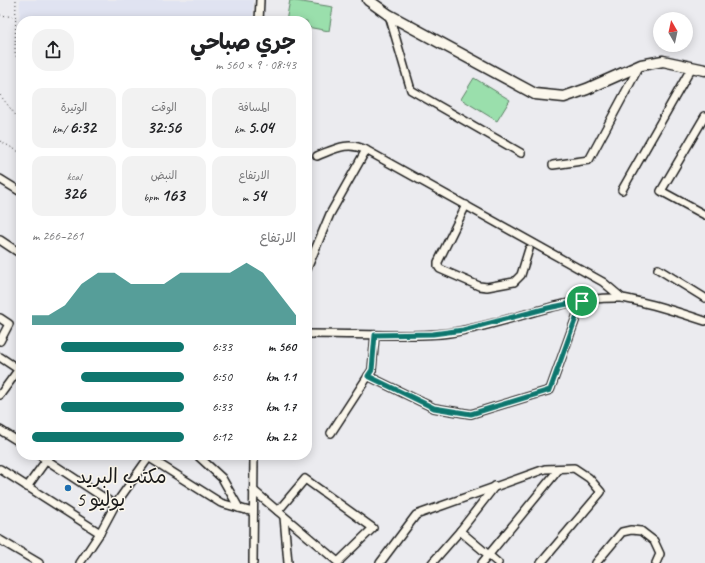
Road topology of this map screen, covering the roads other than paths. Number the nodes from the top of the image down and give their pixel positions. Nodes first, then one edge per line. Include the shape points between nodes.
1 (260, 0) edge
2 (368, 0) edge
3 (389, 15) junction
4 (259, 16) edge
5 (640, 65) junction
6 (692, 67) junction
7 (704, 67) edge
8 (705, 116) edge
9 (366, 150) junction
10 (521, 153) dead end
11 (317, 156) dead end
12 (553, 164) dead end
13 (0, 179) edge
14 (16, 189) edge
15 (622, 190) dead end
16 (466, 205) junction
17 (705, 215) edge
18 (0, 240) edge
19 (530, 249) dead end
20 (16, 251) edge
21 (312, 257) edge
22 (658, 269) dead end
23 (622, 298) junction
24 (705, 298) edge
25 (582, 301) junction
26 (0, 318) edge
27 (705, 321) edge
28 (312, 334) edge
29 (375, 335) junction
30 (0, 341) edge
31 (0, 358) edge
32 (16, 368) edge
33 (16, 375) edge
34 (368, 376) junction
35 (0, 395) edge
36 (0, 430) edge
37 (332, 433) dead end
38 (16, 441) edge
39 (47, 460) edge
40 (51, 460) edge
41 (144, 460) edge
42 (153, 460) edge
43 (202, 460) edge
44 (254, 460) edge
45 (0, 469) edge
46 (559, 469) junction
47 (495, 486) junction
48 (28, 487) junction
49 (253, 490) junction
50 (115, 505) junction
51 (239, 508) junction
52 (278, 511) junction
53 (253, 512) junction
54 (284, 516) junction
55 (460, 531) junction
56 (100, 533) junction
57 (0, 540) edge
58 (489, 556) junction
59 (338, 562) edge
60 (38, 563) edge
61 (80, 563) edge
62 (253, 563) edge
63 (288, 563) edge
64 (380, 563) edge
65 (432, 563) edge
66 (482, 563) edge
67 (498, 563) edge
68 (541, 563) edge
69 (596, 563) edge
70 (656, 563) edge

1 - 4 street
2 - 3 main road
3 - 5 main road via 535,94 564,97
3 - 10 street via 411,90
5 - 6 main road via 663,61
5 - 12 street via 588,160
6 - 7 main road
6 - 15 street
8 - 17 street via 662,191
9 - 11 street via 347,146
9 - 16 street
9 - 21 street via 330,214
13 - 14 street
16 - 19 street via 438,262 440,269 479,286 514,282 521,275
16 - 23 street via 603,282
18 - 20 street
22 - 24 street
23 - 25 street
23 - 27 street
25 - 29 street via 463,330 433,334
25 - 34 street via 550,390 471,414 434,408
26 - 30 street via 9,324
28 - 29 street
29 - 34 street via 372,370
31 - 32 street
33 - 35 street
34 - 37 street
36 - 38 street
39 - 48 street
40 - 50 street
41 - 50 street
42 - 51 street via 221,503
43 - 51 street via 222,478
44 - 49 street
45 - 48 street
46 - 47 street via 545,469
46 - 58 street
46 - 68 street via 574,468 589,478 601,492
47 - 55 street
47 - 64 street via 416,515
48 - 56 street
49 - 52 street
49 - 53 street
50 - 56 street
51 - 53 street
52 - 54 street
52 - 59 street via 305,479 373,528
53 - 62 street
54 - 59 street
54 - 63 street
55 - 58 street
55 - 65 street
56 - 61 street
57 - 60 street
58 - 66 street
58 - 67 street
69 - 70 street via 622,532 631,530 641,531 654,541 660,554

